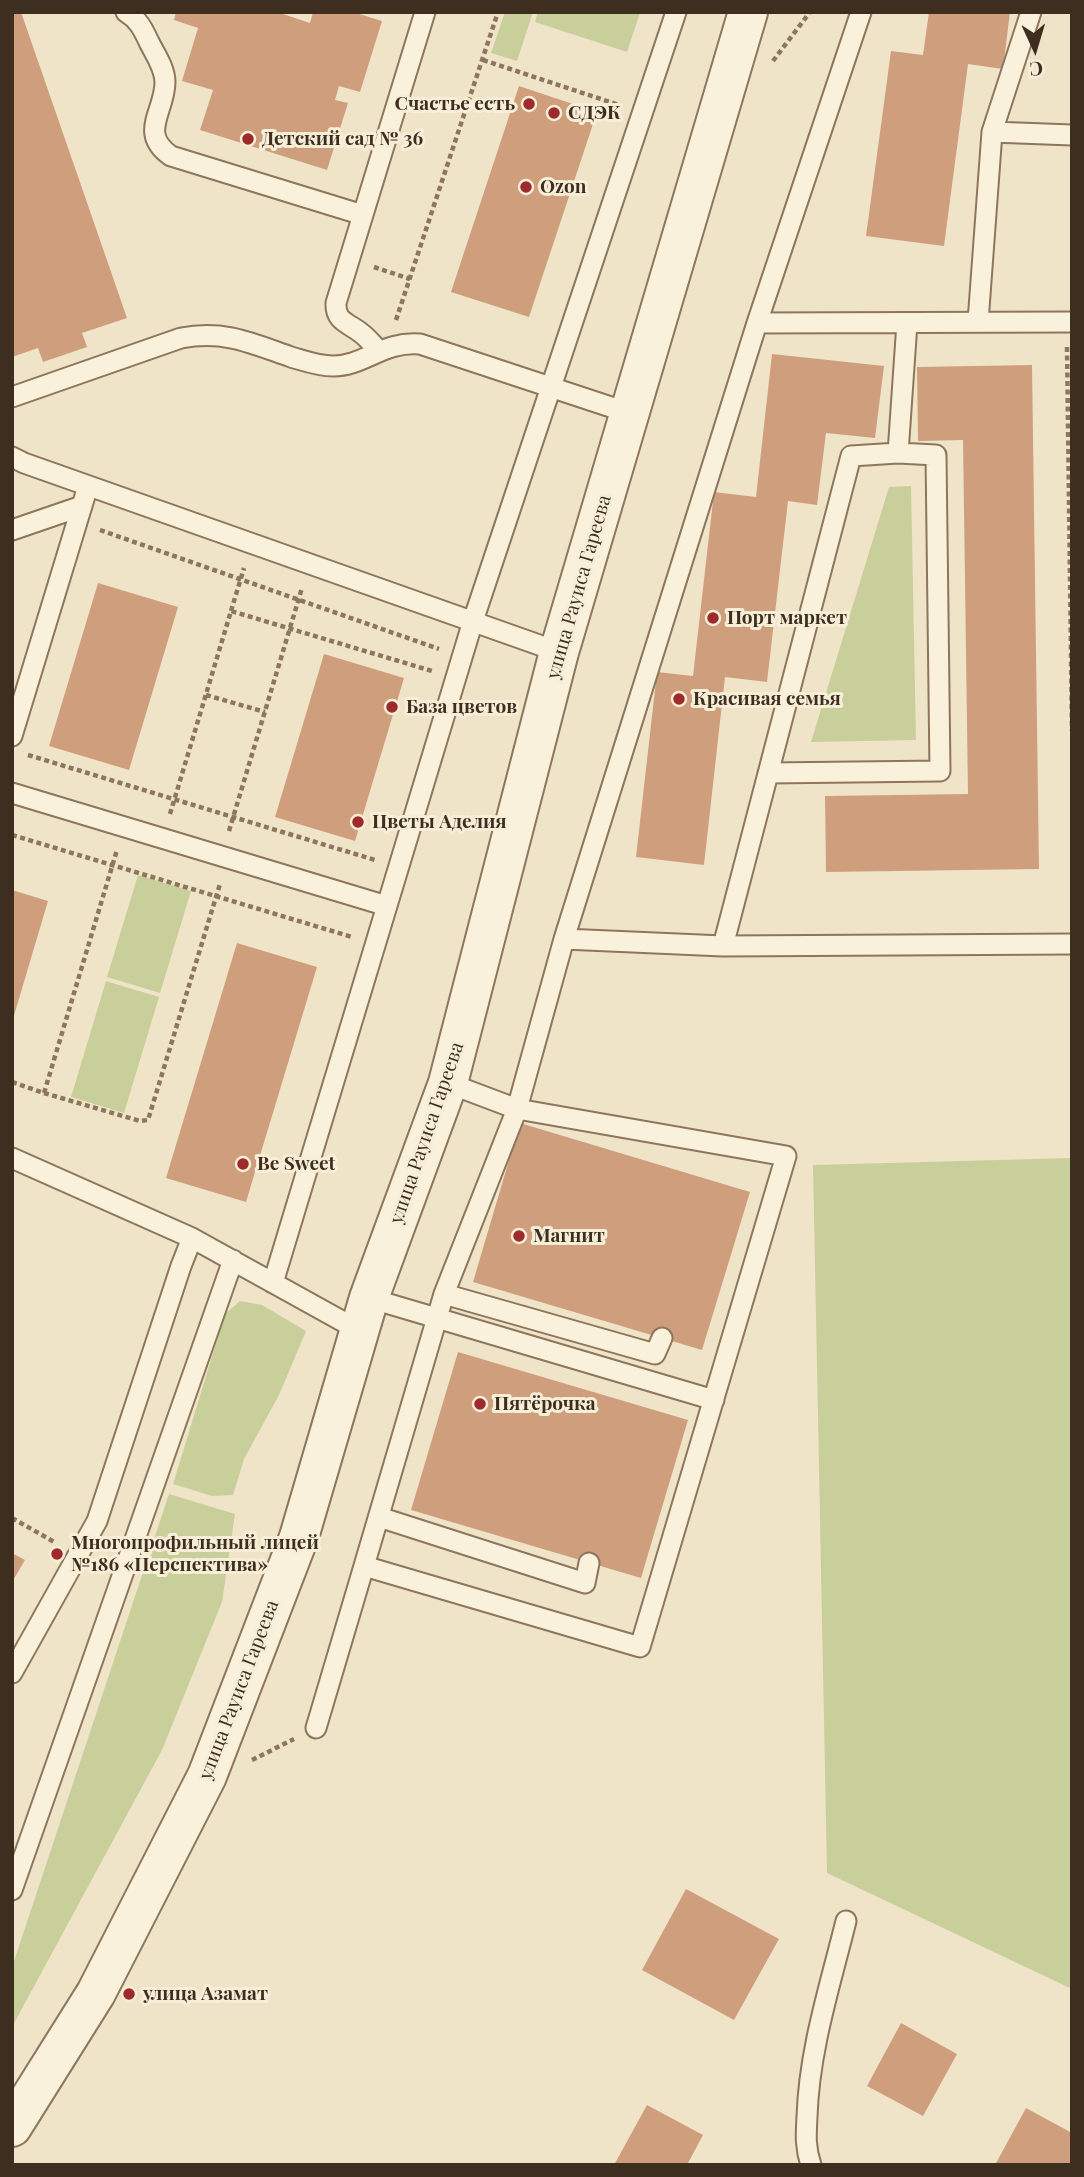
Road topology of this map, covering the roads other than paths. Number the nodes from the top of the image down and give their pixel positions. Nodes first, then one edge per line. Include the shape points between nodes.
1 (126, 12) edge
2 (425, 12) edge
3 (676, 12) edge
4 (748, 12) edge
5 (861, 12) edge
6 (1031, 12) edge
7 (992, 132) junction
8 (1072, 135) edge
9 (363, 215) junction
10 (978, 322) junction
11 (1069, 322) edge
12 (757, 323) junction
13 (907, 323) junction
14 (383, 349) junction
15 (552, 387) junction
16 (12, 397) edge
17 (629, 413) junction
18 (898, 453) junction
19 (12, 457) edge
20 (88, 486) junction
21 (79, 514) junction
22 (12, 530) edge
23 (473, 621) junction
24 (559, 652) junction
25 (12, 737) edge
26 (768, 773) junction
27 (12, 793) edge
28 (387, 906) junction
29 (564, 940) junction
30 (1072, 944) edge
31 (723, 946) junction
32 (449, 1083) junction
33 (517, 1109) junction
34 (12, 1158) edge
35 (192, 1238) junction
36 (233, 1260) junction
37 (273, 1283) junction
38 (444, 1294) junction
39 (364, 1315) junction
40 (438, 1318) junction
41 (662, 1338) dead end
42 (714, 1399) junction
43 (379, 1517) junction
44 (589, 1563) dead end
45 (364, 1566) junction
46 (12, 1673) edge
47 (316, 1728) dead end
48 (12, 1890) edge
49 (846, 1921) dead end
50 (12, 2127) edge
51 (811, 2165) edge

1 - 9 lane via 141,25 164,76 154,131 161,149 171,156
2 - 9 lane
3 - 15 lane
4 - 17 street, улица Рауиса Гареева
5 - 12 lane
6 - 7 lane
7 - 8 lane
7 - 10 lane
9 - 14 lane via 336,310 343,323
10 - 11 lane
10 - 13 lane
12 - 13 lane
12 - 29 lane
13 - 18 lane
14 - 15 lane via 420,344
14 - 16 lane via 348,364 315,365 230,336 196,335
15 - 17 lane
15 - 23 lane
17 - 24 street, улица Рауиса Гареева
18 - 26 lane via 850,456
18 - 26 lane via 936,455 940,771
19 - 20 lane
20 - 21 lane
20 - 23 lane
21 - 22 lane
21 - 25 lane
23 - 24 lane
23 - 28 lane
24 - 32 street, улица Рауиса Гареева
26 - 31 lane
27 - 28 lane
28 - 37 lane
29 - 31 lane
29 - 33 lane
30 - 31 lane
32 - 33 lane
32 - 39 street, улица Рауиса Гареева
33 - 38 lane
33 - 42 lane via 786,1156
34 - 35 lane
35 - 36 lane
35 - 46 lane via 97,1521
36 - 37 lane
36 - 48 lane
37 - 39 lane
38 - 40 lane
38 - 41 lane via 655,1354
39 - 40 lane
39 - 50 street, улица Рауиса Гареева via 299,1537 207,1776 96,1993
40 - 42 lane
40 - 43 lane
42 - 45 lane via 640,1647
43 - 44 lane via 585,1583
43 - 45 lane
45 - 47 lane
49 - 51 lane via 808,2091 806,2149

